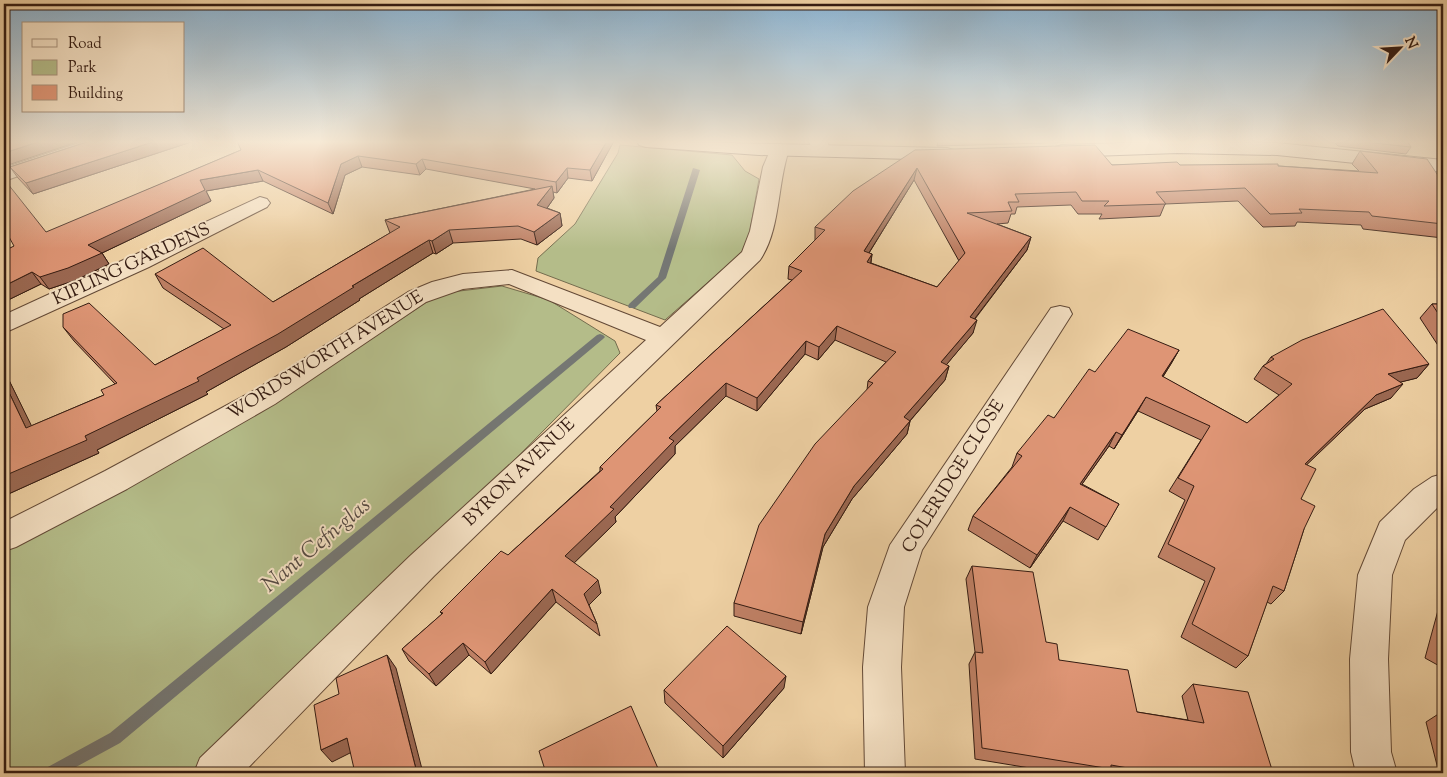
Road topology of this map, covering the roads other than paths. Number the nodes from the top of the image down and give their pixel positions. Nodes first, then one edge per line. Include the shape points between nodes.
1 (772, 177) edge
2 (260, 204) dead end
3 (1060, 314) dead end
4 (4, 325) edge
5 (664, 338) junction
6 (1437, 498) edge
7 (4, 537) edge
8 (215, 773) edge
9 (885, 773) edge
10 (1376, 773) edge

1 - 5 street, BYRON AVENUE via 761,231 752,255
2 - 4 street, KIPLING GARDENS
3 - 9 street, COLERIDGE CLOSE via 907,545 886,607 882,667
5 - 7 street, WORDSWORTH AVENUE via 512,277 485,277 437,287 264,397 116,480
5 - 8 street, BYRON AVENUE via 422,566
6 - 10 street via 1392,532 1375,574 1369,659 1371,752

